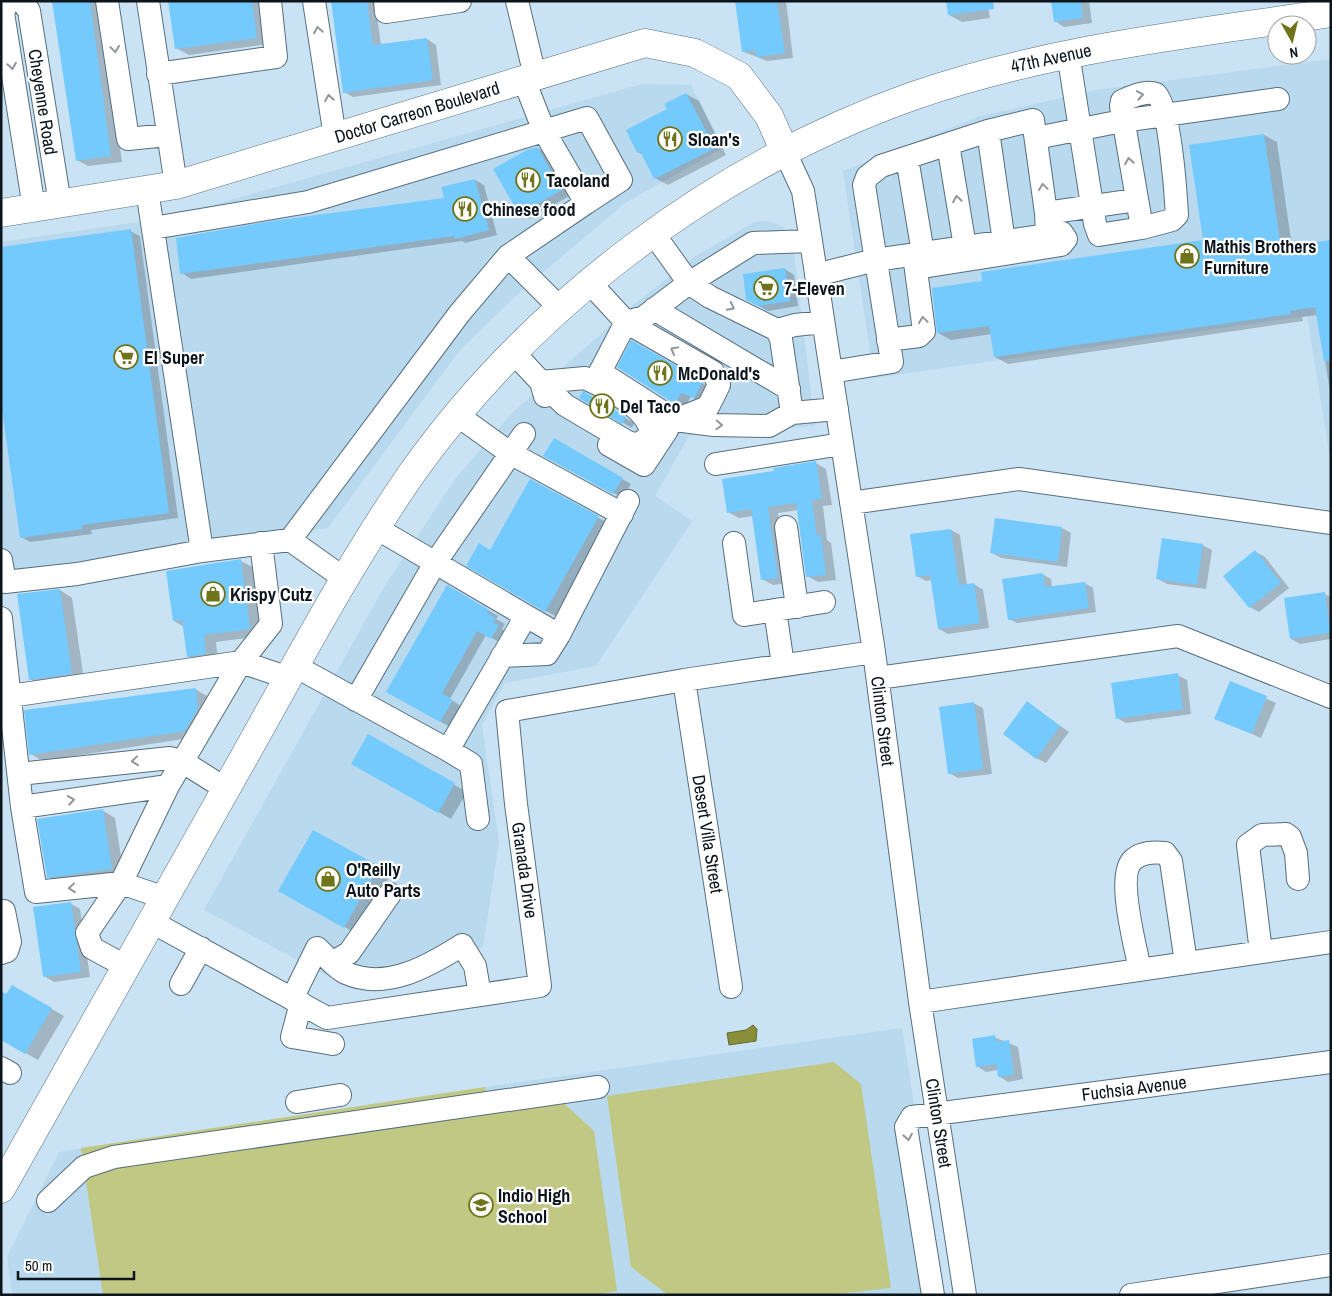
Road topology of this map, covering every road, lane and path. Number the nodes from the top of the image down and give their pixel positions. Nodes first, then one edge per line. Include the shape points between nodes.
1 (8, 1) edge
2 (22, 1) edge
3 (108, 1) edge
4 (148, 1) edge
5 (270, 1) edge
6 (314, 1) edge
7 (385, 1) edge
8 (460, 1) edge
9 (516, 1) edge
10 (1331, 13) edge
11 (1068, 53) junction
12 (158, 74) junction
13 (529, 78) junction
14 (1278, 99) dead end
15 (1166, 115) junction
16 (1122, 121) junction
17 (1080, 128) junction
18 (544, 130) junction
19 (1034, 130) junction
20 (988, 131) junction
21 (167, 135) junction
22 (335, 137) junction
23 (948, 144) junction
24 (785, 152) junction
25 (907, 158) junction
26 (176, 185) junction
27 (147, 190) junction
28 (1136, 200) junction
29 (586, 203) junction
30 (47, 206) junction
31 (1092, 206) junction
32 (1, 213) edge
33 (1046, 213) junction
34 (153, 228) junction
35 (1142, 228) junction
36 (653, 233) junction
37 (1098, 235) junction
38 (1056, 237) junction
39 (811, 241) junction
40 (1004, 242) junction
41 (965, 247) junction
42 (508, 256) junction
43 (918, 259) junction
44 (875, 260) junction
45 (816, 276) junction
46 (590, 283) junction
47 (689, 283) junction
48 (561, 309) junction
49 (654, 309) junction
50 (626, 322) junction
51 (823, 322) junction
52 (777, 330) junction
53 (888, 340) junction
54 (514, 353) junction
55 (831, 372) junction
56 (789, 389) junction
57 (837, 409) junction
58 (792, 413) junction
59 (457, 415) junction
60 (672, 424) junction
61 (524, 434) dead end
62 (842, 444) junction
63 (510, 453) junction
64 (716, 464) dead end
65 (851, 503) junction
66 (1331, 522) edge
67 (786, 527) dead end
68 (376, 528) junction
69 (290, 540) junction
70 (260, 543) junction
71 (734, 543) dead end
72 (202, 551) junction
73 (1, 560) edge
74 (435, 563) junction
75 (345, 579) junction
76 (3, 586) edge
77 (824, 602) dead end
78 (797, 607) junction
79 (775, 610) junction
80 (526, 616) junction
81 (1, 618) edge
82 (559, 635) junction
83 (874, 652) junction
84 (502, 656) junction
85 (241, 662) junction
86 (783, 665) junction
87 (292, 672) junction
88 (878, 678) junction
89 (684, 680) junction
90 (10, 696) junction
91 (1331, 697) edge
92 (356, 700) junction
93 (448, 750) junction
94 (183, 762) junction
95 (19, 774) junction
96 (168, 786) junction
97 (226, 789) junction
98 (22, 807) junction
99 (478, 819) dead end
100 (1298, 879) dead end
101 (121, 883) junction
102 (390, 894) dead end
103 (165, 898) junction
104 (4, 911) dead end
105 (152, 922) junction
106 (1331, 942) edge
107 (201, 948) junction
108 (1262, 952) junction
109 (1, 954) edge
110 (333, 962) junction
111 (1186, 963) junction
112 (127, 967) junction
113 (1140, 970) junction
114 (181, 984) dead end
115 (731, 987) dead end
116 (480, 995) junction
117 (296, 1001) junction
118 (920, 1002) junction
119 (333, 1044) dead end
120 (1331, 1062) edge
121 (598, 1087) dead end
122 (340, 1095) dead end
123 (297, 1102) dead end
124 (938, 1114) junction
125 (1, 1189) edge
126 (48, 1201) dead end
127 (1331, 1265) edge
128 (933, 1295) edge
129 (965, 1295) edge
130 (1131, 1295) edge

1 -> 30 street, Cheyenne Road via 3,13
2 - 30 street, Cheyenne Road via 28,11
3 -> 21 street via 128,140
4 - 12 street
5 - 12 street via 276,57
22 -> 6 street
7 - 8 street via 386,12
9 - 13 street
10 - 11 main road, 47th Avenue
11 - 17 street
11 - 24 main road, 47th Avenue via 1002,68 916,95
12 - 21 street
13 - 18 street
13 - 22 main road, Doctor Carreon Boulevard
13 - 24 main road, Doctor Carreon Boulevard via 645,43 696,53 739,76 769,116
14 - 15 street
15 - 16 street
15 - 35 street via 1177,214 1172,220
16 - 17 street
28 -> 16 street
17 - 19 street
17 - 31 street
18 - 29 street
18 - 29 street via 586,118 621,180
18 - 34 street via 308,202
19 - 20 street
33 -> 19 street
20 - 23 street
20 - 40 street
21 - 26 street
22 - 26 main road, Doctor Carreon Boulevard
23 - 25 street
41 -> 23 street
24 - 36 main road, 47th Avenue via 702,199
24 - 39 street, Clinton Street via 803,191
25 - 43 street
25 - 44 street via 881,166 867,177 864,185
26 - 27 main road, Doctor Carreon Boulevard
27 - 30 main road, Doctor Carreon Boulevard
27 - 34 street
28 - 31 street
28 - 35 street
29 - 42 street
30 - 32 main road, Doctor Carreon Boulevard
31 - 33 street
31 - 37 street
33 - 38 street
34 - 72 street
35 - 37 street
36 - 46 main road, 47th Avenue
36 - 47 street
37 - 38 street
38 - 40 street
38 - 43 street via 1061,245
39 - 45 street, Clinton Street
39 - 47 street via 753,243
40 - 41 street
41 - 43 street
42 - 48 street
42 - 69 street via 460,314
43 - 44 street
53 -> 43 street via 919,336 924,331
44 - 45 street
44 - 53 street
45 - 51 street, Clinton Street
46 - 48 main road, 47th Avenue
46 - 50 street
47 - 49 street
47 -> 52 street
48 - 54 main road, 47th Avenue
49 - 50 street via 644,317
49 - 56 street
50 - 60 street via 600,372
60 -> 50 street via 708,407 719,385 713,372
51 - 52 street
51 - 55 street, Clinton Street
52 - 56 street via 782,340
53 - 55 street via 892,362
54 - 59 main road, 47th Avenue
54 - 60 street via 541,382 548,409 644,465
55 - 57 street, Clinton Street
56 - 58 street
57 - 58 street
57 - 62 street, Clinton Street
60 -> 58 street via 769,426
59 - 63 street
59 - 68 main road, 47th Avenue
61 - 63 street
62 - 64 street
62 - 65 street, Clinton Street
63 - 74 street
63 - 82 street via 625,507
65 - 66 street via 1019,479
65 - 83 street, Clinton Street
67 - 78 street
68 - 74 street
68 - 75 main road, 47th Avenue
69 - 70 street
69 - 75 street
70 - 72 street
70 - 85 street via 271,624
71 - 79 street via 744,614
72 - 76 street
73 - 76 street
74 - 80 street
74 - 92 street
75 - 87 main road, 47th Avenue
77 - 78 street
78 - 79 street
79 - 86 street
80 - 82 street
80 - 84 street
81 - 90 street
82 - 84 street via 548,654
83 - 86 street, Granada Drive
83 - 88 street, Clinton Street
84 - 93 street
85 - 87 street
85 - 90 street
85 - 94 street
86 - 89 street, Granada Drive
87 - 92 street
87 - 97 main road, 47th Avenue
88 - 91 street via 1178,636
88 - 118 street, Clinton Street
89 - 115 street, Desert Villa Street
89 - 116 street, Granada Drive via 507,712 540,986
90 - 95 street
92 - 93 street
93 - 99 street via 471,764
94 -> 95 street via 170,758
94 - 96 street
94 - 97 street
95 - 98 street
98 -> 96 street
96 - 101 street
97 - 103 main road, 47th Avenue
101 -> 98 street via 36,892
100 - 108 street via 1296,854 1286,834 1262,836 1250,843
101 - 103 street
101 - 112 street via 87,933 92,948
102 - 110 street via 349,953
103 - 105 main road, 47th Avenue
104 - 109 street via 10,942 7,951
105 - 107 street, Granada Drive
105 - 112 main road, 47th Avenue
106 - 108 street
107 - 114 street
107 - 117 street, Granada Drive
108 - 111 street
110 - 116 street via 345,973 372,980 409,974 462,945 475,966
110 - 117 street via 317,948
111 - 113 street
111 - 113 street via 1171,861 1164,853 1150,852 1133,859 1127,870 1126,898
112 - 125 main road, 47th Avenue
113 - 118 street
116 - 117 street, Granada Drive via 327,1018
117 - 119 street via 292,1037
118 - 124 street, Clinton Street
120 - 124 street, Fuchsia Avenue
121 - 126 street via 114,1157 84,1167
122 - 123 street
124 -> 128 street, Fuchsia Avenue via 912,1117 906,1127
124 - 129 street, Clinton Street
127 - 130 street

